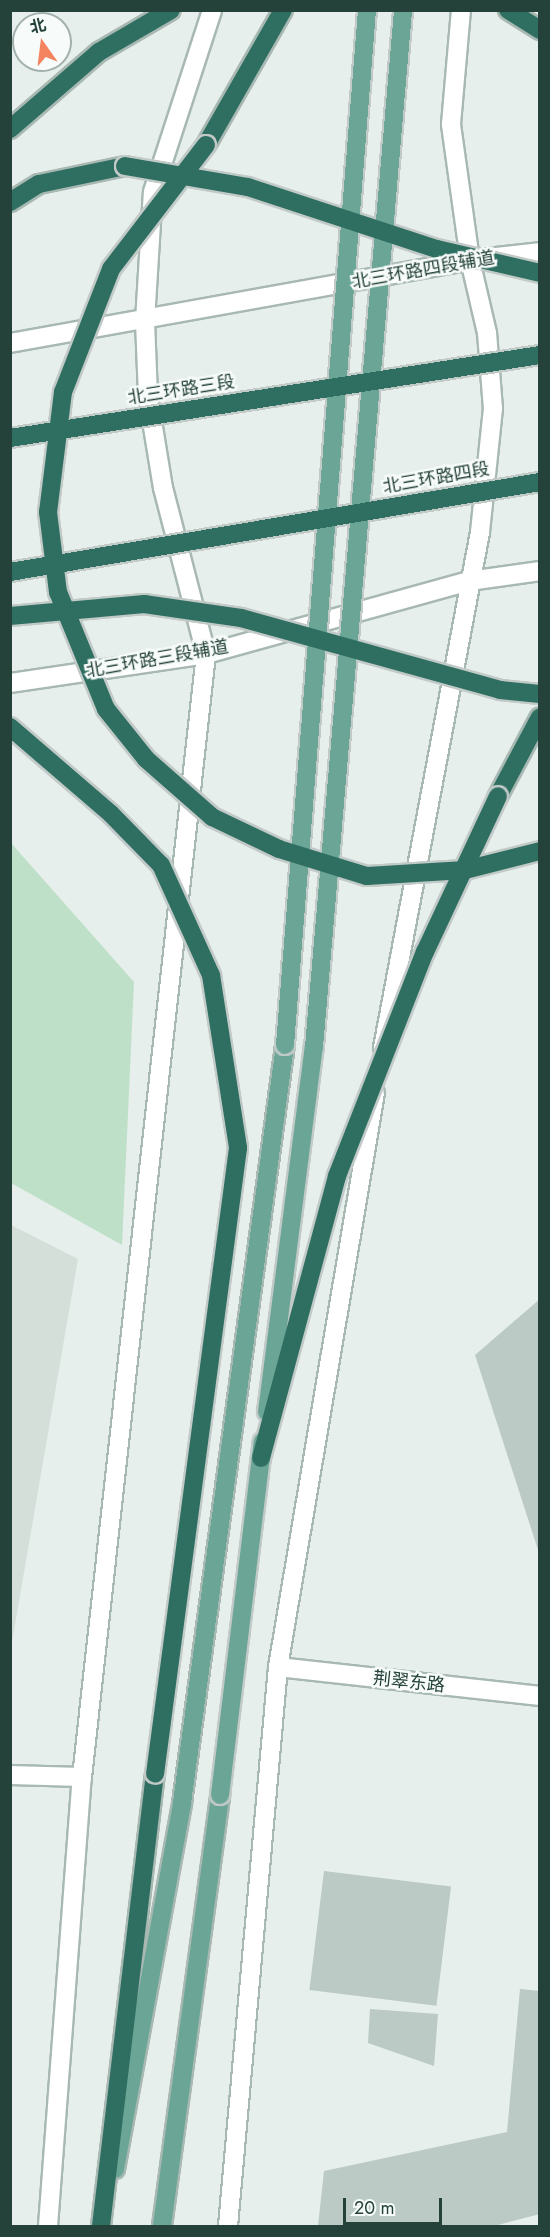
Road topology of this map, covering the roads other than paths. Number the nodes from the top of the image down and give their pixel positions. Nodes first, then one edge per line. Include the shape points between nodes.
1 (171, 10) edge
2 (212, 10) edge
3 (283, 10) edge
4 (367, 10) edge
5 (403, 10) edge
6 (461, 10) edge
7 (508, 10) edge
8 (540, 30) edge
9 (10, 129) edge
10 (10, 202) edge
11 (540, 252) edge
12 (470, 261) junction
13 (540, 273) edge
14 (145, 321) junction
15 (10, 343) edge
16 (540, 355) edge
17 (10, 438) edge
18 (540, 482) edge
19 (540, 571) edge
20 (10, 572) edge
21 (469, 582) junction
22 (10, 616) edge
23 (206, 654) junction
24 (10, 683) edge
25 (540, 694) edge
26 (540, 717) edge
27 (10, 727) edge
28 (540, 851) edge
29 (261, 1458) junction
30 (278, 1667) junction
31 (540, 1696) edge
32 (10, 1774) edge
33 (82, 1777) junction
34 (48, 2226) edge
35 (103, 2226) edge
36 (162, 2226) edge
37 (228, 2226) edge

1 - 9 highway via 99,52
2 - 14 street via 153,192
3 - 28 highway, bridge via 206,145 111,269 63,392 48,513 58,592 106,709 147,759 212,817 279,849 367,876 465,870
4 - 35 main road, bridge via 285,1045 182,1803
5 - 29 main road, bridge via 314,1047
6 - 12 street via 451,124
7 - 8 highway
10 - 13 highway, bridge via 39,184 125,166 248,186 437,249
11 - 12 street, 北三环路四段辅道
12 - 14 street, 北三环路四段辅道
12 - 21 street via 487,333 493,409 480,532
14 - 15 street
14 - 23 street via 148,396 163,488
16 - 17 highway, 北三环路三段, bridge
18 - 20 highway, 北三环路四段, bridge
19 - 21 street
21 - 23 street, 北三环路三段辅道
21 - 30 street via 341,1276
22 - 25 highway, bridge via 144,604 241,618 500,690
23 - 24 street, 北三环路三段辅道
23 - 33 street
26 - 29 highway, bridge via 522,744 425,952 337,1176
27 - 35 highway, bridge via 111,814 161,865 211,975 238,1148 155,1774
29 - 36 main road, bridge
30 - 31 street, 荆翠东路
30 - 37 street
32 - 33 street
33 - 34 street

